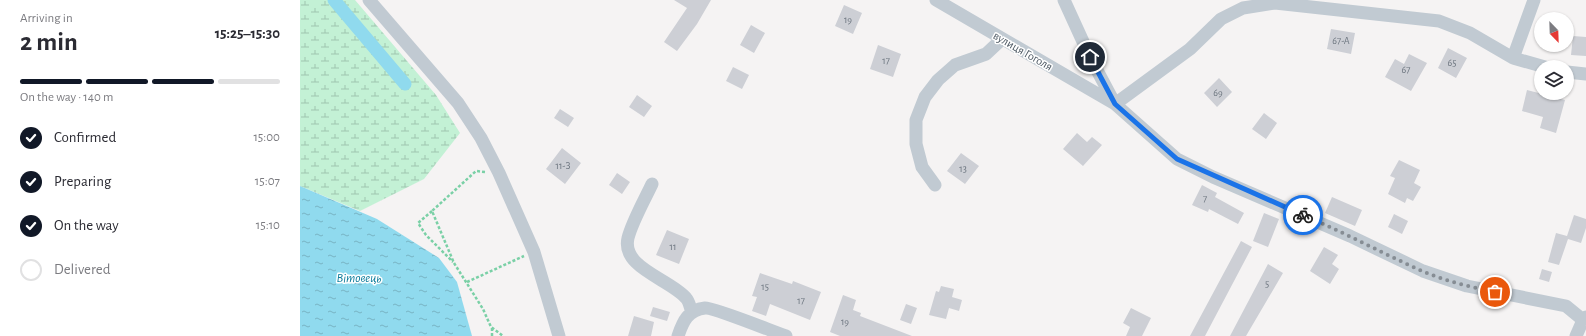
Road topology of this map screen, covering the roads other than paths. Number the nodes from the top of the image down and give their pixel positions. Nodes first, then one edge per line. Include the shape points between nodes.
1 (370, 0) edge
2 (936, 0) edge
3 (1064, 0) edge
4 (1534, 0) edge
5 (1273, 2) edge
6 (1002, 39) junction
7 (1513, 58) junction
8 (1534, 64) edge
9 (1574, 73) edge
10 (1586, 74) edge
11 (1115, 104) junction
12 (652, 184) dead end
13 (935, 185) dead end
14 (692, 312) junction
15 (1584, 319) edge
16 (559, 336) edge
17 (678, 336) edge
18 (786, 336) edge
19 (1576, 336) edge

1 - 16 street via 458,103 481,138 534,252
2 - 6 street, вулиця Гоголя
3 - 11 street
4 - 7 street
5 - 7 street via 1439,21 1470,33
5 - 11 street via 1243,8 1221,19 1190,49
6 - 11 street, вулиця Гоголя
6 - 13 street via 986,54 955,65 924,97 916,120 916,144 922,168
7 - 8 street
9 - 10 street
11 - 15 street, вулиця Гоголя via 1177,159 1213,177 1350,236 1423,271 1467,286 1566,306
12 - 14 street via 628,238 628,251 638,264 678,290 687,299
14 - 17 street via 683,320
14 - 18 street via 707,307
15 - 19 street

